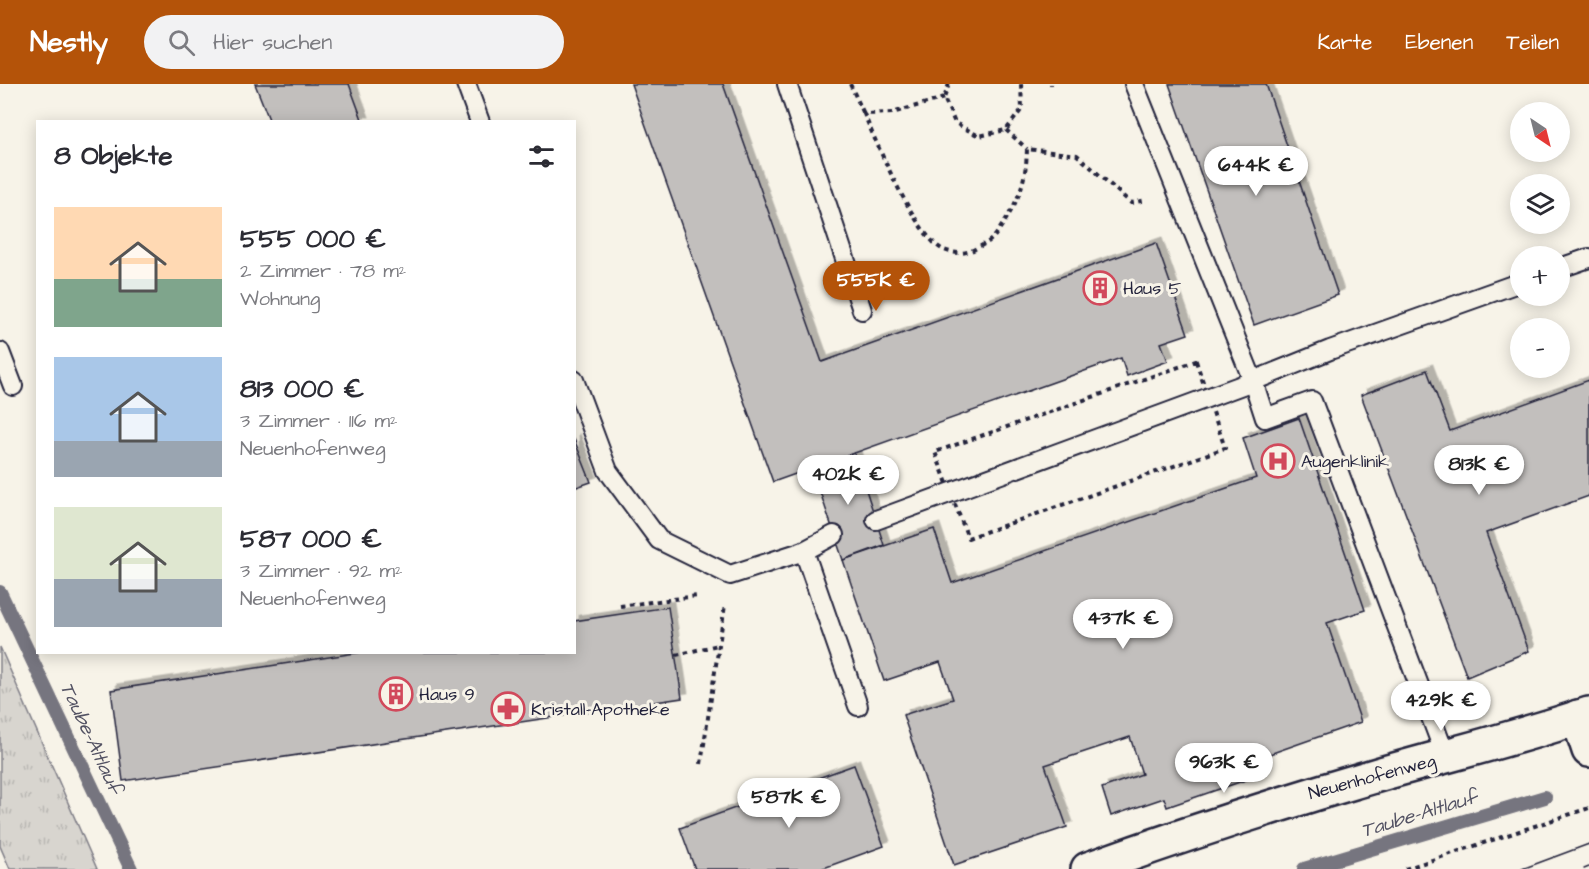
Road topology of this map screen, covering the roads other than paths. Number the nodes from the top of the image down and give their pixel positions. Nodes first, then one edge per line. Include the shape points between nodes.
1 (466, 84) edge
2 (788, 84) edge
3 (1134, 84) edge
4 (479, 120) edge
5 (1589, 258) edge
6 (1570, 265) edge
7 (1510, 286) edge
8 (862, 310) dead end
9 (0, 352) edge
10 (1252, 381) junction
11 (576, 385) edge
12 (13, 386) dead end
13 (876, 520) dead end
14 (834, 535) dead end
15 (804, 551) junction
16 (858, 706) dead end
17 (1584, 715) edge
18 (1589, 750) edge
19 (1446, 757) junction
20 (1088, 869) edge

1 - 4 lane
2 - 8 lane
3 - 10 lane
5 - 6 lane
7 - 10 lane
9 - 12 lane
10 - 13 lane
10 - 19 lane via 1265,417 1312,401
11 - 15 lane via 608,471 659,540 729,584
14 - 15 lane
15 - 16 lane
17 - 18 street
17 - 19 street, Neuenhofenweg
19 - 20 street, Neuenhofenweg via 1260,809

